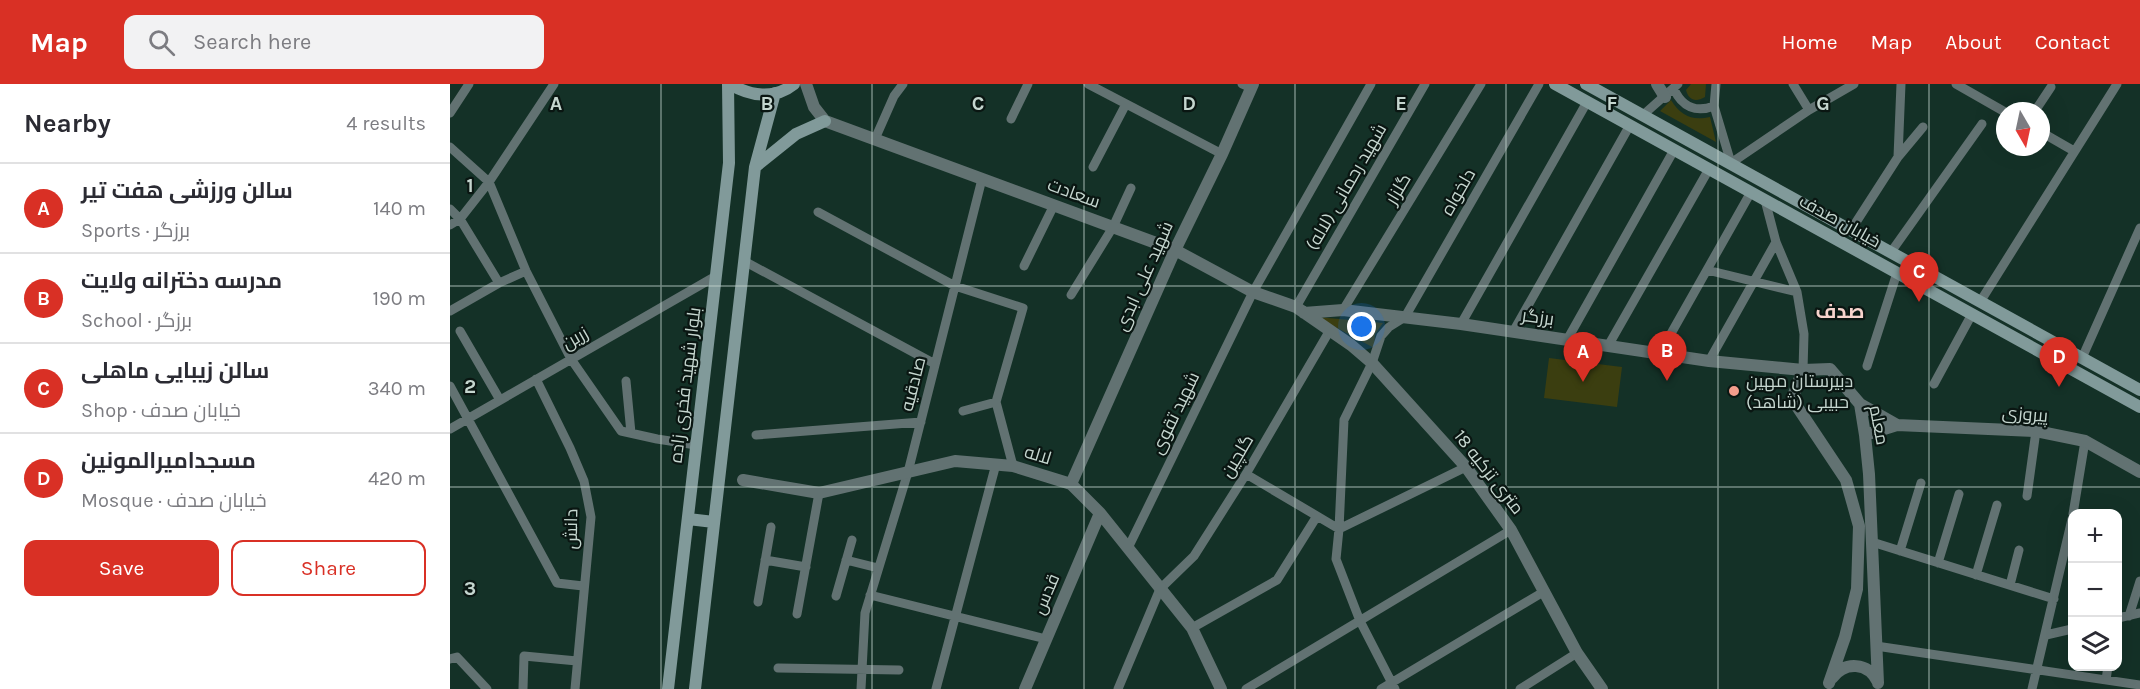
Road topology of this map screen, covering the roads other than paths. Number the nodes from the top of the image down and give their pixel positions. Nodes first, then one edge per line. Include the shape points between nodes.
1 (469, 84) edge
2 (554, 84) edge
3 (729, 84) edge
4 (794, 84) edge
5 (806, 84) edge
6 (903, 84) edge
7 (1029, 84) edge
8 (1088, 84) edge
9 (1371, 84) edge
10 (1425, 84) edge
11 (1480, 84) edge
12 (1539, 84) edge
13 (1555, 84) edge
14 (1586, 84) edge
15 (1657, 84) edge
16 (1716, 84) edge
17 (1793, 84) edge
18 (1901, 84) edge
19 (1956, 84) edge
20 (2117, 84) edge
21 (1249, 85) edge
22 (1851, 85) edge
23 (2051, 87) dead end
24 (1672, 90) edge
25 (775, 93) junction
26 (1587, 102) junction
27 (2041, 102) edge
28 (1126, 104) junction
29 (1714, 105) junction
30 (1996, 107) edge
31 (1809, 110) junction
32 (450, 113) edge
33 (1643, 116) junction
34 (1011, 119) dead end
35 (825, 121) junction
36 (1982, 124) dead end
37 (1630, 125) junction
38 (1923, 127) dead end
39 (2050, 137) edge
40 (875, 139) junction
41 (450, 147) edge
42 (1674, 150) junction
43 (2074, 152) junction
44 (1222, 154) junction
45 (1898, 157) junction
46 (1731, 163) junction
47 (755, 166) junction
48 (1093, 167) dead end
49 (1709, 169) junction
50 (982, 178) junction
51 (489, 182) junction
52 (1131, 188) dead end
53 (1751, 192) junction
54 (1765, 200) junction
55 (1054, 205) junction
56 (450, 209) edge
57 (818, 212) dead end
58 (460, 219) junction
59 (450, 225) edge
60 (1113, 227) junction
61 (2140, 228) edge
62 (1851, 230) junction
63 (1776, 242) junction
64 (1175, 250) junction
65 (1891, 252) junction
66 (744, 261) junction
67 (1024, 266) dead end
68 (1707, 270) junction
69 (526, 271) junction
70 (1897, 273) junction
71 (716, 276) junction
72 (1754, 280) junction
73 (499, 283) junction
74 (955, 286) junction
75 (1253, 292) junction
76 (1797, 292) junction
77 (1071, 295) dead end
78 (1980, 302) junction
79 (1300, 310) junction
80 (1343, 310) junction
81 (450, 311) edge
82 (1972, 314) junction
83 (1405, 317) junction
84 (1461, 324) junction
85 (1330, 330) junction
86 (460, 331) dead end
87 (1513, 332) junction
88 (1567, 340) junction
89 (1608, 346) junction
90 (1660, 353) junction
91 (2082, 358) junction
92 (571, 360) junction
93 (1709, 361) junction
94 (935, 363) junction
95 (1372, 363) junction
96 (1867, 366) dead end
97 (1803, 370) junction
98 (536, 379) junction
99 (626, 381) dead end
100 (1934, 384) dead end
101 (450, 386) edge
102 (2140, 390) edge
103 (500, 400) junction
104 (996, 402) junction
105 (1860, 404) junction
106 (2140, 407) edge
107 (963, 411) dead end
108 (468, 418) junction
109 (921, 422) junction
110 (1897, 425) junction
111 (450, 429) edge
112 (2036, 432) junction
113 (631, 433) junction
114 (756, 435) dead end
115 (1865, 435) junction
116 (2085, 441) junction
117 (696, 445) junction
118 (996, 464) junction
119 (1013, 466) junction
120 (1467, 467) junction
121 (908, 472) junction
122 (2140, 472) edge
123 (1246, 474) junction
124 (743, 480) dead end
125 (1071, 483) junction
126 (1921, 483) dead end
127 (819, 493) junction
128 (1959, 494) dead end
129 (2027, 496) dead end
130 (1996, 505) dead end
131 (2074, 509) edge
132 (1100, 513) junction
133 (1317, 516) junction
134 (688, 519) junction
135 (714, 522) junction
136 (771, 527) dead end
137 (1339, 529) junction
138 (1511, 530) junction
139 (852, 540) dead end
140 (2068, 540) edge
141 (1872, 542) junction
142 (1128, 548) junction
143 (2019, 550) dead end
144 (1900, 551) junction
145 (765, 560) junction
146 (846, 560) junction
147 (1938, 563) junction
148 (806, 567) junction
149 (879, 568) junction
150 (1976, 575) junction
151 (2140, 581) edge
152 (2010, 585) junction
153 (583, 586) junction
154 (1160, 589) junction
155 (1545, 591) junction
156 (870, 595) junction
157 (836, 596) dead end
158 (2054, 599) junction
159 (758, 602) dead end
160 (2140, 613) edge
161 (797, 614) dead end
162 (956, 616) junction
163 (2129, 616) junction
164 (2122, 617) edge
165 (1360, 621) junction
166 (1192, 628) junction
167 (2068, 630) edge
168 (2046, 635) junction
169 (1046, 639) junction
170 (1876, 646) junction
171 (1577, 653) junction
172 (450, 659) edge
173 (577, 661) junction
174 (778, 668) dead end
175 (863, 670) junction
176 (899, 670) dead end
177 (2037, 670) junction
178 (2107, 671) edge
179 (2106, 680) junction
180 (2140, 685) edge
181 (1029, 686) edge
182 (1394, 686) edge
183 (1829, 686) edge
184 (1879, 686) edge
185 (2123, 686) edge
186 (487, 689) edge
187 (523, 689) edge
188 (575, 689) edge
189 (668, 689) edge
190 (695, 689) edge
191 (861, 689) edge
192 (936, 689) edge
193 (1118, 689) edge
194 (1221, 689) edge
195 (1246, 689) edge
196 (1381, 689) edge
197 (1521, 689) edge
198 (1602, 689) edge
199 (2032, 689) edge

1 - 32 street
2 - 51 street
3 - 25 main road via 759,95
3 - 71 main road, بلوار شهید فخری زاده via 729,164
4 - 25 main road
5 - 35 street via 814,107
6 - 40 street
7 - 34 street
8 - 28 street
9 - 75 street, شهید تقوی
10 - 79 street, شهید رحمانی (لاله)
11 - 80 street, گلزار
12 - 83 street, دلخواه
13 - 26 main road, خیابان صدف
14 - 33 main road, خیابان صدف
15 - 24 street
16 - 29 street
17 - 31 street
18 - 45 street
19 - 30 street
20 - 43 street
21 - 44 street, شهید علی ابدی
22 - 31 street
23 - 27 street
24 - 29 street via 1690,107 1706,109
24 - 33 street
25 - 47 main road
26 - 37 main road, خیابان صدف
26 - 84 street
28 - 44 street
28 - 48 street
29 - 46 street
31 - 46 street
33 - 46 main road, خیابان صدف
35 - 40 street, سعادت
35 - 47 main road via 796,134
36 - 65 street
37 - 42 main road, خیابان صدف
37 - 87 street
38 - 45 street
39 - 43 street
40 - 50 street, سعادت
41 - 51 street
42 - 49 main road, خیابان صدف
42 - 88 street
43 - 78 street
44 - 64 street, شهید علی ابدی
45 - 62 street
46 - 62 main road, خیابان صدف
47 - 66 main road
49 - 53 main road, خیابان صدف
49 - 89 street
50 - 55 street, سعادت
50 - 74 street, صادقیه
51 - 58 street
51 - 69 street
52 - 60 street
53 - 54 main road, خیابان صدف
53 - 68 street
54 - 63 street
54 - 70 main road, خیابان صدف
55 - 60 street, سعادت
55 - 67 street
56 - 58 street
57 - 74 street
58 - 59 street
58 - 73 street
60 - 64 street, سعادت
60 - 77 street
61 - 91 street
62 - 65 main road, خیابان صدف
63 - 72 street
63 - 76 street
64 - 75 street, سعادت
64 - 125 street, شهید علی ابدی
65 - 78 main road, خیابان صدف
66 - 94 street
66 - 135 main road
68 - 72 street
68 - 90 street
69 - 73 street
69 - 92 street
70 - 82 main road, خیابان صدف
70 - 96 street
71 - 92 street, زرین
71 - 117 main road, بلوار شهید فخری زاده
72 - 76 street
72 - 93 street
73 - 81 street
74 - 94 street, صادقیه
74 - 104 street via 1023,308
75 - 79 street, سعادت
75 - 142 street, شهید تقوی
76 - 97 street via 1804,334
78 - 91 main road, خیابان صدف
79 - 80 street, برزگر
79 - 85 street, 18 متری تزکیه
80 - 83 street, برزگر
82 - 100 street
82 - 106 main road, خیابان صدف
83 - 84 street, برزگر
83 - 95 street via 1381,336
84 - 87 street, برزگر
85 - 95 street, 18 متری تزکیه
85 - 123 street, گلچین
86 - 103 street
87 - 88 street, برزگر
88 - 89 street, برزگر
89 - 90 street, برزگر
90 - 93 street, برزگر
91 - 102 main road, خیابان صدف
92 - 98 street, زرین
92 - 113 street via 621,431
93 - 97 street, برزگر
94 - 109 street, صادقیه
95 - 120 street, 18 متری تزکیه
95 - 137 street via 1344,420
97 - 105 street, معلم via 1830,369
97 - 183 street via 1792,399 1846,480 1859,526 1857,589
98 - 103 street, زرین
98 - 153 street, دانش via 584,481 591,517
99 - 113 street
101 - 108 street
103 - 108 street, زرین
104 - 107 street
104 - 119 street
105 - 110 street
105 - 115 street, معلم
108 - 111 street, زرین
108 - 153 street via 557,583
109 - 114 street
109 - 121 street, صادقیه
110 - 112 street, پیروزی
110 - 115 street
112 - 116 street, پیروزی
112 - 129 street
113 - 117 street
115 - 141 street, معلم
116 - 122 street, پیروزی
116 - 131 street
117 - 134 main road, بلوار شهید فخری زاده
118 - 119 street, لاله
118 - 121 street, لاله via 955,461
118 - 162 street
119 - 125 street, لاله
120 - 137 street
120 - 138 street, 18 متری تزکیه
121 - 127 street, لاله
121 - 149 street, صادقیه
123 - 133 street
123 - 154 street, گلچین via 1194,555
124 - 127 street, لاله
125 - 132 street, لاله
126 - 144 street
127 - 148 street
128 - 147 street
130 - 150 street
132 - 142 street, لاله
132 - 169 street, قدس
133 - 137 street
133 - 166 street via 1276,580
134 - 135 main road
134 - 189 main road, بلوار شهید فخری زاده
135 - 190 main road
136 - 145 street
137 - 165 street via 1336,559
138 - 155 street, 18 متری تزکیه
138 - 165 street
139 - 146 street
140 - 158 street
141 - 144 street
141 - 170 street, معلم
142 - 154 street, لاله
143 - 152 street
144 - 147 street
145 - 148 street
145 - 159 street
146 - 149 street
146 - 157 street
147 - 150 street
148 - 161 street
149 - 156 street, صادقیه
150 - 152 street
151 - 163 street
152 - 158 street
153 - 173 street, دانش
154 - 166 street, لاله
154 - 193 street
155 - 171 street, 18 متری تزکیه
155 - 182 street
156 - 162 street
156 - 175 street, صادقیه
158 - 168 street
160 - 163 street
162 - 169 street
162 - 192 street
163 - 164 street
165 - 182 street
165 - 195 street
166 - 194 street, لاله
167 - 168 street
168 - 177 street
169 - 181 street, قدس
170 - 177 street
170 - 184 street, معلم
171 - 197 street
171 - 198 street, 18 متری تزکیه
172 - 186 street via 457,657
173 - 187 street via 524,656
173 - 188 street, دانش
174 - 175 street
175 - 176 street
175 - 191 street, صادقیه
177 - 179 street
177 - 199 street
178 - 179 street
179 - 185 street
180 - 185 street
182 - 196 street
183 - 184 street via 1838,670 1854,665 1869,670

